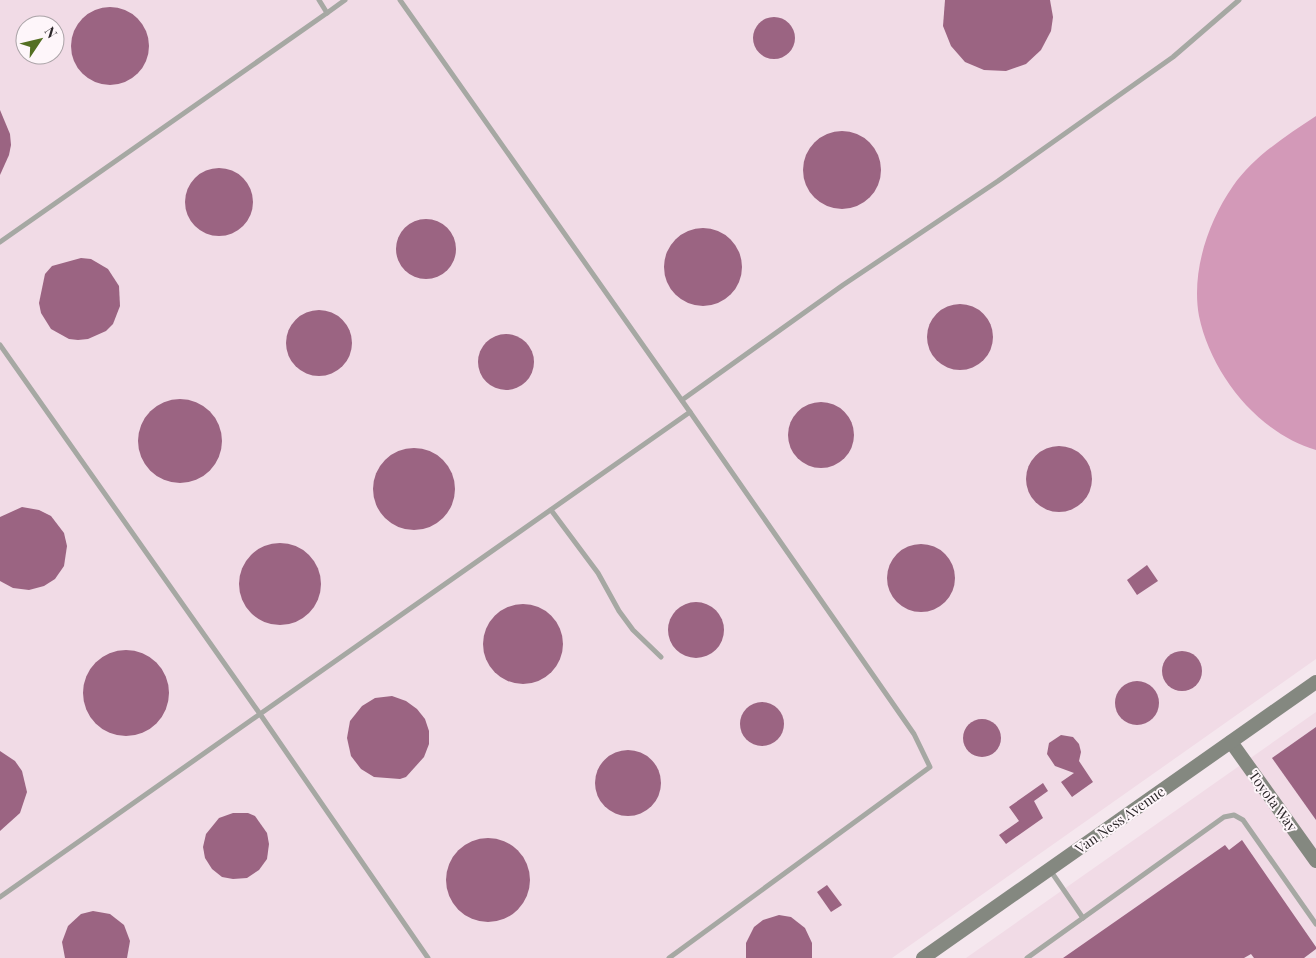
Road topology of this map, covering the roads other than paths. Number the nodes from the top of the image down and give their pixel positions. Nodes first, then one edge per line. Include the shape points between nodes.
1 (319, 0) edge
2 (345, 0) edge
3 (400, 0) edge
4 (1239, 0) edge
5 (327, 13) junction
6 (0, 242) edge
7 (0, 344) edge
8 (682, 400) junction
9 (690, 412) junction
10 (551, 510) junction
11 (661, 658) dead end
12 (1316, 682) edge
13 (260, 714) junction
14 (1231, 742) junction
15 (1316, 860) edge
16 (1049, 869) junction
17 (0, 897) edge
18 (1083, 918) junction
19 (1316, 924) edge
20 (428, 958) edge
21 (669, 958) edge
22 (923, 958) edge
23 (1027, 958) edge

1 - 5 lane
2 - 5 lane
3 - 8 lane
4 - 8 lane via 1173,57
5 - 6 lane
7 - 13 lane
8 - 9 lane
9 - 10 lane
9 - 21 lane via 914,734 930,767
10 - 11 lane via 598,573 633,630
10 - 13 lane
12 - 14 main road, Van Ness Avenue
13 - 17 lane
13 - 20 lane
14 - 15 main road, Toyota Way
14 - 16 main road, Van Ness Avenue
16 - 18 lane
16 - 22 main road, Van Ness Avenue
18 - 19 lane via 1224,816 1234,816 1243,820
18 - 23 lane

